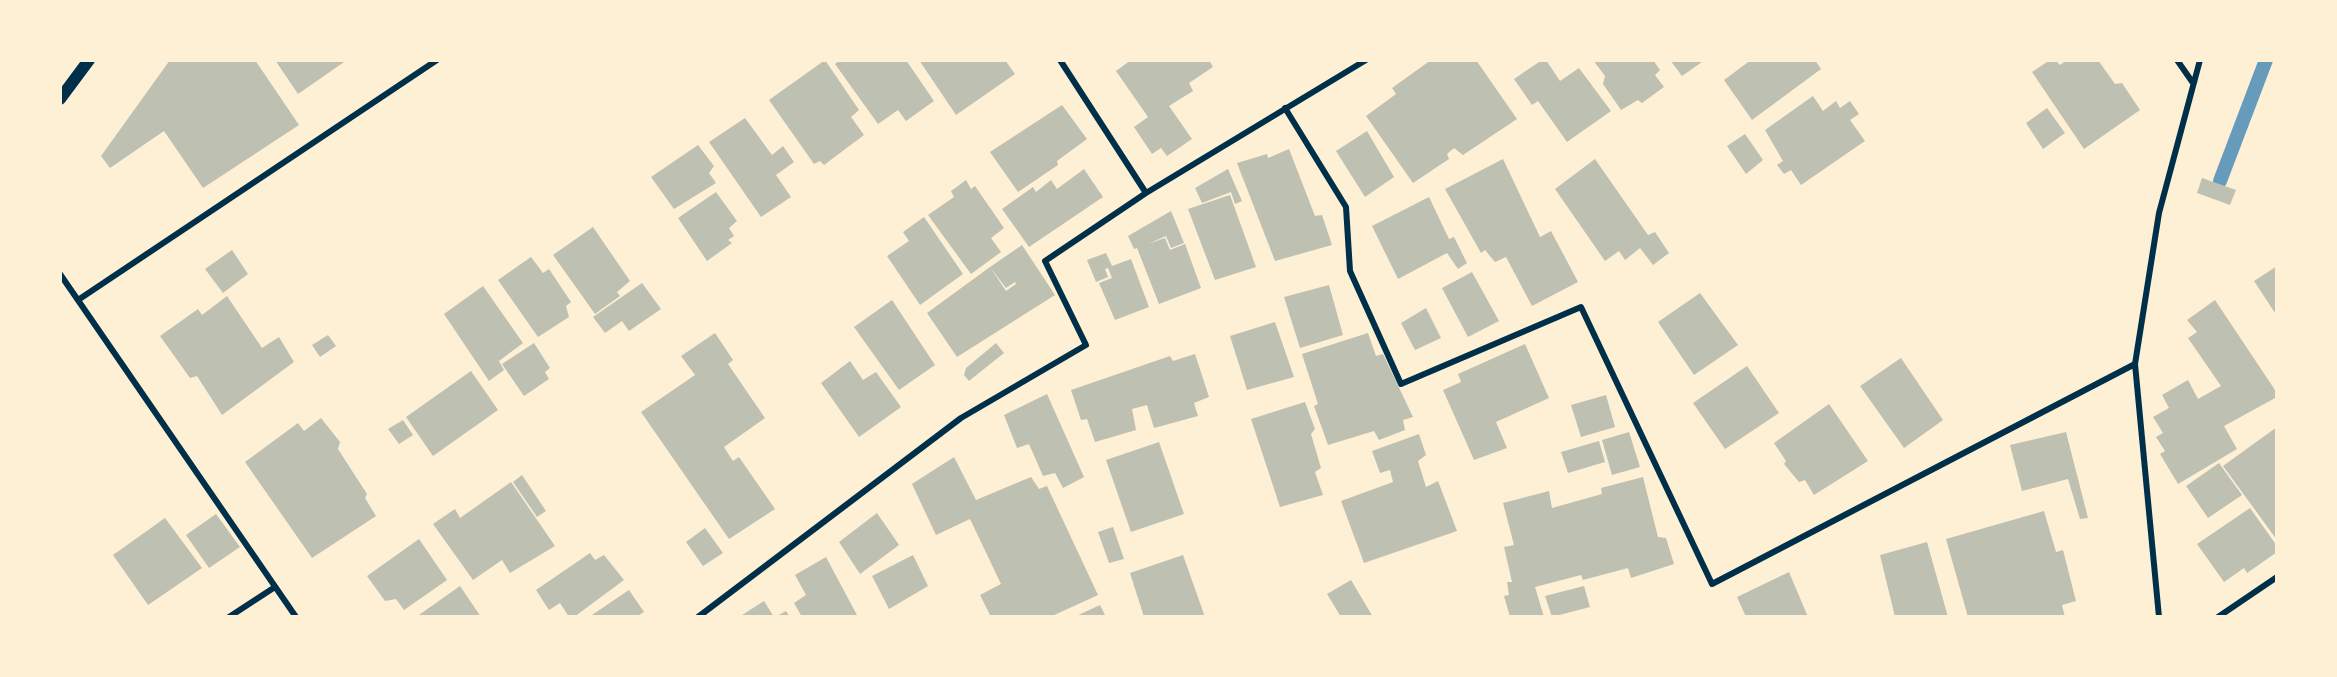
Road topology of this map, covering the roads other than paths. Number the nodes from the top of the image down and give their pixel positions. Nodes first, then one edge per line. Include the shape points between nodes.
1 (88, 60) edge
2 (437, 60) edge
3 (1060, 60) edge
4 (1366, 60) edge
5 (2177, 60) edge
6 (2200, 60) edge
7 (2193, 83) junction
8 (60, 99) edge
9 (1285, 108) junction
10 (1146, 193) junction
11 (60, 274) edge
12 (78, 300) junction
13 (2135, 364) junction
14 (2277, 577) edge
15 (275, 586) junction
16 (229, 617) edge
17 (296, 617) edge
18 (698, 617) edge
19 (2159, 617) edge
20 (2218, 617) edge

1 - 8 main road
2 - 12 street
3 - 10 street
4 - 9 street
5 - 7 street
6 - 7 street
7 - 13 street via 2159,213
9 - 10 street
9 - 13 street via 1346,207 1350,271 1401,384 1581,307 1712,584
10 - 18 street via 1045,261 1086,345 961,418
11 - 12 street
12 - 15 street
13 - 19 street
14 - 20 street
15 - 16 street
15 - 17 street

